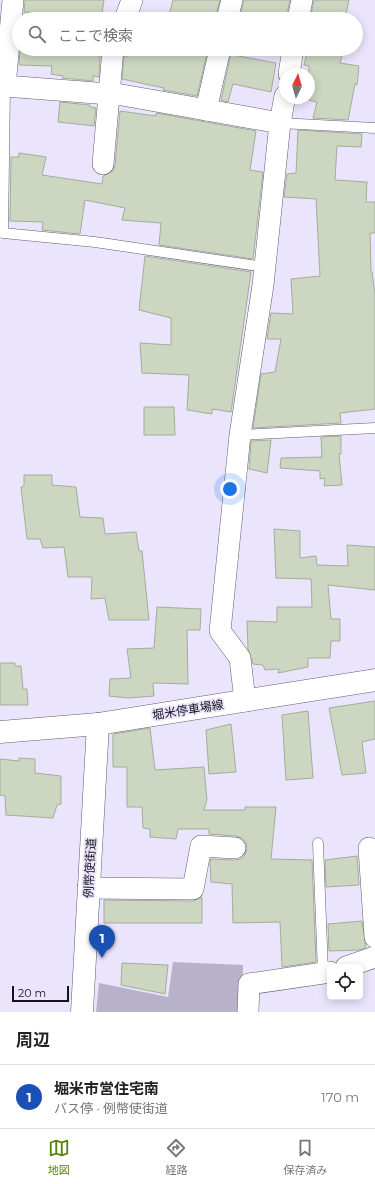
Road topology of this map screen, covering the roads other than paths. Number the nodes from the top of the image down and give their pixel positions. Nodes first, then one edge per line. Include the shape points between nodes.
1 (13, 0) edge
2 (132, 0) edge
3 (232, 0) edge
4 (302, 0) edge
5 (128, 12) edge
6 (229, 12) edge
7 (299, 12) edge
8 (112, 56) edge
9 (218, 56) edge
10 (292, 56) edge
11 (290, 68) edge
12 (5, 86) junction
13 (109, 95) junction
14 (284, 104) edge
15 (206, 110) junction
16 (280, 123) junction
17 (375, 128) edge
18 (103, 164) dead end
19 (264, 266) junction
20 (375, 428) edge
21 (240, 435) junction
22 (375, 680) edge
23 (245, 701) junction
24 (98, 724) junction
25 (0, 732) edge
26 (318, 843) dead end
27 (235, 848) dead end
28 (368, 848) dead end
29 (88, 888) junction
30 (375, 937) edge
31 (375, 957) edge
32 (355, 964) edge
33 (326, 973) edge
34 (82, 1012) edge
35 (248, 1012) edge

1 - 12 street
2 - 5 street
3 - 6 street
4 - 7 street
8 - 13 street
9 - 15 street
10 - 11 street
12 - 13 street
12 - 19 lane via 3,233 95,242
13 - 15 street
13 - 18 street
14 - 16 street
15 - 16 street
16 - 17 lane
16 - 19 street
19 - 21 street
20 - 21 lane
21 - 23 street via 220,632 240,658
22 - 23 main road, 堀米停車場線
23 - 24 main road, 堀米停車場線
24 - 25 main road, 堀米停車場線
24 - 29 main road, 例幣使街道
26 - 33 lane
27 - 29 street via 201,846 193,889
28 - 30 street
29 - 34 main road, 例幣使街道
31 - 32 street
33 - 35 street via 249,984

